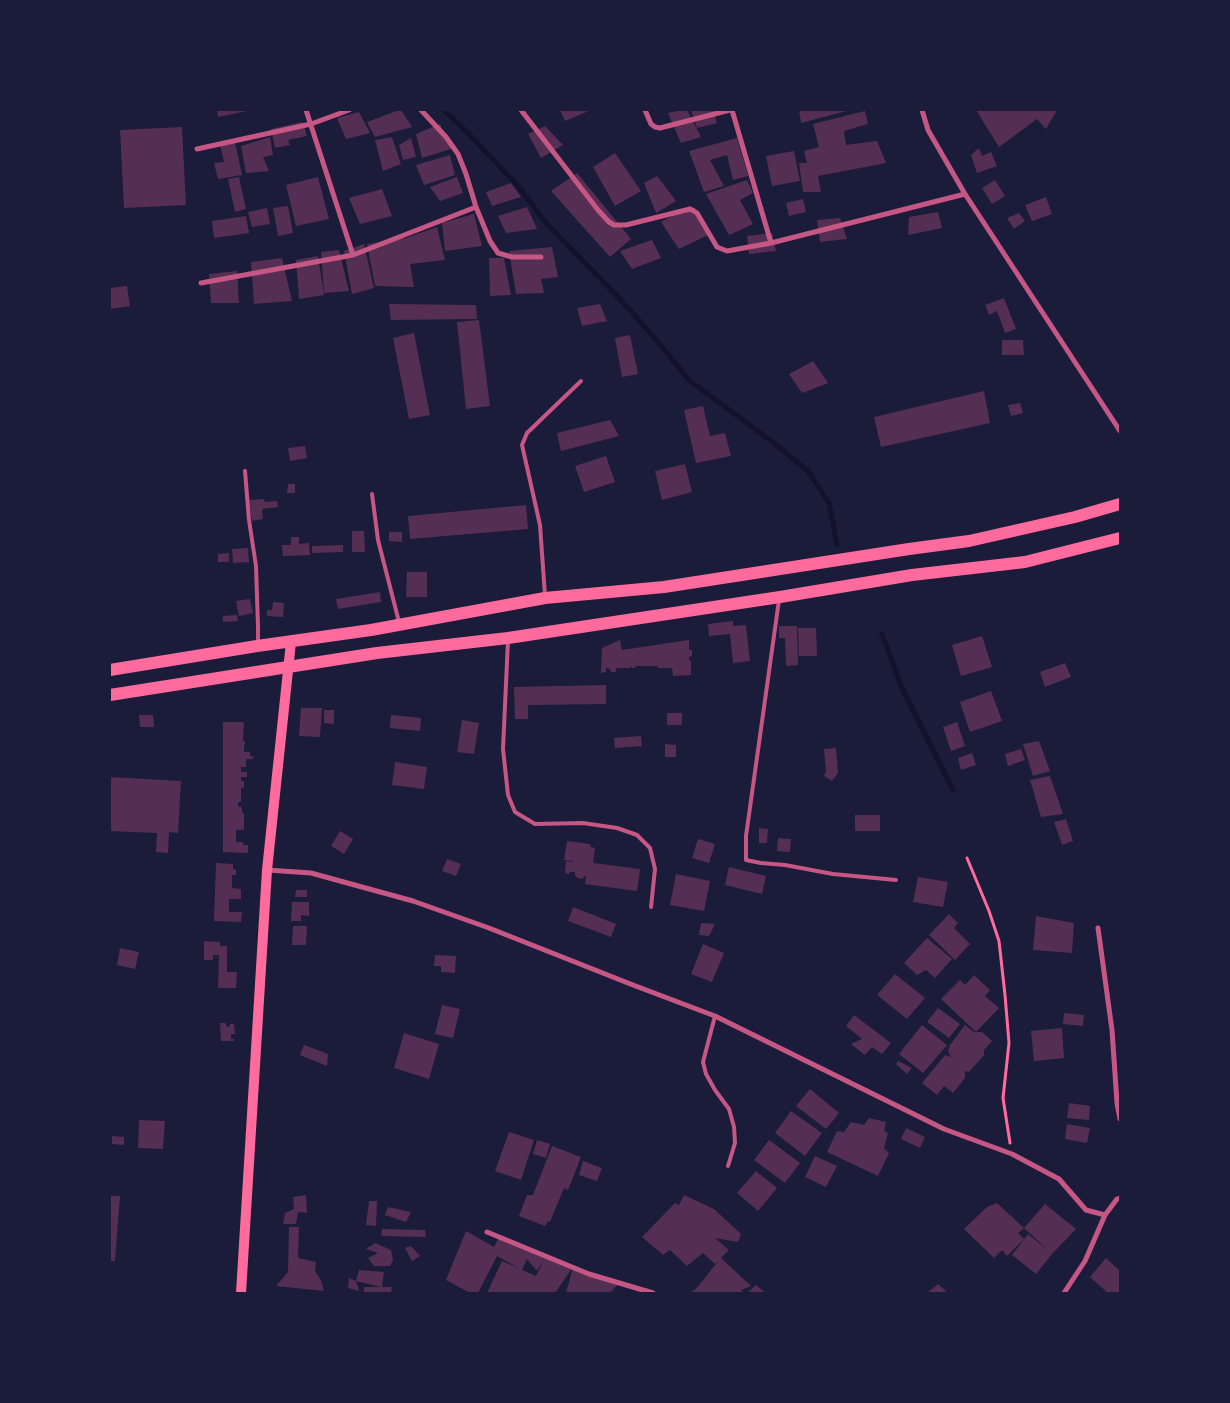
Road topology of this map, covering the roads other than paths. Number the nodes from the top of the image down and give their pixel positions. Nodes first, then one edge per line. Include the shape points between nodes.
1 (306, 110) edge
2 (349, 110) edge
3 (421, 110) edge
4 (521, 110) edge
5 (645, 110) edge
6 (731, 110) edge
7 (922, 110) edge
8 (311, 124) junction
9 (197, 149) dead end
10 (965, 194) junction
11 (476, 207) junction
12 (771, 243) junction
13 (353, 255) junction
14 (541, 257) dead end
15 (201, 283) dead end
16 (581, 381) dead end
17 (1120, 431) edge
18 (245, 472) dead end
19 (372, 494) dead end
20 (1120, 504) edge
21 (1120, 538) edge
22 (545, 598) junction
23 (780, 598) junction
24 (399, 624) junction
25 (508, 638) junction
26 (292, 642) junction
27 (257, 646) junction
28 (289, 666) junction
29 (110, 670) edge
30 (110, 695) edge
31 (267, 870) junction
32 (896, 880) dead end
33 (651, 908) dead end
34 (1098, 928) dead end
35 (715, 1016) junction
36 (1120, 1119) edge
37 (728, 1166) dead end
38 (1120, 1198) edge
39 (1105, 1215) junction
40 (487, 1232) dead end
41 (241, 1293) edge
42 (653, 1293) edge
43 (1064, 1293) edge

1 - 8 street
2 - 8 street
3 - 11 street via 458,154
4 - 12 street via 598,210 614,225 690,209 697,213 722,250 734,251
5 - 6 street via 651,124 660,128
6 - 12 street
7 - 10 street via 928,130
8 - 9 street
8 - 13 street
10 - 12 street
10 - 17 street
11 - 13 street
11 - 14 street via 498,253 512,257
13 - 15 street
16 - 22 lane via 527,433 522,445 540,525
18 - 27 lane via 256,566
19 - 24 lane via 378,540
20 - 22 highway via 1075,518 969,541 664,587
21 - 23 highway via 1024,562
22 - 24 highway
23 - 25 highway
23 - 32 lane via 747,828 746,860
24 - 26 highway
25 - 28 highway
25 - 33 lane via 503,749 508,795 515,812 535,824 582,823 617,828 637,835 650,848 655,869
26 - 27 highway
26 - 28 main road
27 - 29 highway
28 - 30 highway
28 - 31 main road
31 - 35 street via 311,873 413,901
31 - 41 main road
34 - 36 street
35 - 37 lane via 703,1062 706,1074 729,1109 734,1128 735,1143
35 - 39 street via 944,1128 1012,1154 1060,1179 1086,1210
38 - 39 street
39 - 43 street via 1086,1261
40 - 42 street via 590,1274

